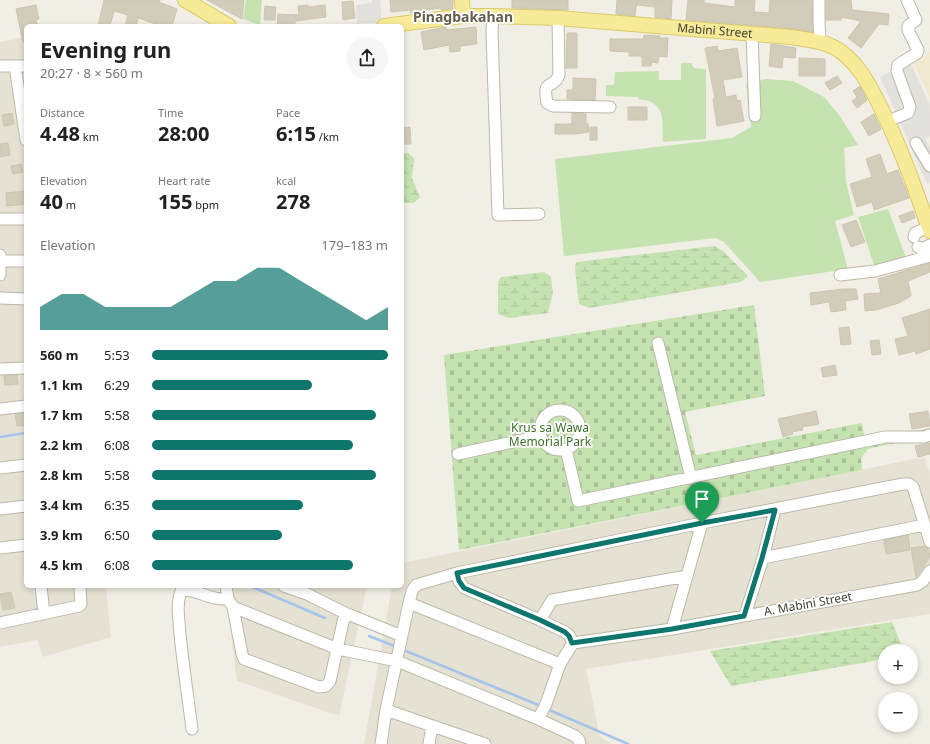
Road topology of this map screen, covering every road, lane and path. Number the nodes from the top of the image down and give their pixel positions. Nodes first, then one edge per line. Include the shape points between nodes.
1 (185, 0) edge
2 (462, 0) edge
3 (819, 0) edge
4 (907, 0) edge
5 (463, 16) junction
6 (493, 16) junction
7 (558, 18) junction
8 (226, 24) edge
9 (402, 24) edge
10 (752, 34) junction
11 (820, 42) junction
12 (0, 66) edge
13 (20, 66) edge
14 (23, 105) edge
15 (610, 107) dead end
16 (755, 116) dead end
17 (24, 117) edge
18 (888, 121) junction
19 (916, 143) dead end
20 (929, 165) edge
21 (909, 172) junction
22 (539, 214) dead end
23 (0, 219) edge
24 (24, 219) edge
25 (929, 229) edge
26 (930, 245) edge
27 (0, 254) edge
28 (930, 256) edge
29 (0, 261) edge
30 (24, 261) edge
31 (0, 275) edge
32 (840, 275) dead end
33 (0, 298) edge
34 (24, 298) edge
35 (658, 343) dead end
36 (24, 368) edge
37 (0, 369) edge
38 (24, 406) edge
39 (0, 408) edge
40 (930, 435) edge
41 (541, 436) junction
42 (566, 449) junction
43 (458, 454) dead end
44 (24, 466) edge
45 (0, 468) edge
46 (691, 478) junction
47 (24, 506) edge
48 (0, 509) edge
49 (775, 510) junction
50 (702, 523) junction
51 (924, 525) junction
52 (930, 542) edge
53 (24, 545) edge
54 (0, 548) edge
55 (762, 558) junction
56 (930, 571) edge
57 (457, 573) junction
58 (687, 576) junction
59 (40, 588) edge
60 (80, 588) edge
61 (226, 588) edge
62 (295, 588) edge
63 (306, 590) edge
64 (230, 603) junction
65 (409, 603) junction
66 (345, 613) junction
67 (44, 614) junction
68 (744, 616) junction
69 (540, 620) junction
70 (0, 623) edge
71 (672, 629) junction
72 (572, 643) junction
73 (400, 648) junction
74 (338, 649) junction
75 (560, 664) junction
76 (386, 710) junction
77 (542, 711) junction
78 (432, 726) junction
79 (192, 729) dead end
80 (465, 740) edge
81 (381, 744) edge
82 (429, 744) edge
83 (485, 744) edge
84 (580, 744) edge

1 - 8 main road
2 - 5 main road
3 - 11 street
4 - 18 street via 916,20 908,26 908,30 918,50 898,66 897,75 910,110
5 - 6 main road, Mabini Street
5 - 9 main road, Mabini Street
6 - 7 main road, Mabini Street
6 - 22 street via 498,215
7 - 10 main road, Mabini Street
7 - 15 street via 560,75 546,87 547,103 553,106
10 - 11 main road, Mabini Street
10 - 16 street
11 - 18 main road, Mabini Street via 839,50 853,62 863,74
12 - 13 street
13 - 14 street
14 - 17 street
18 - 21 main road, Mabini Street
19 - 20 street
20 - 21 street
21 - 25 main road, Mabini Street
23 - 24 street
25 - 26 street via 915,233 916,242 921,248
27 - 29 street
28 - 32 street via 875,271
29 - 30 street
29 - 31 street
33 - 34 street
35 - 46 street
36 - 37 street
38 - 39 street
40 - 46 street via 886,438
41 - 42 street via 548,446
41 - 42 street via 541,424 548,414 560,410 572,414 579,424 579,436 572,446
41 - 43 street
42 - 46 street via 578,501
44 - 45 street
47 - 48 street
49 - 50 street
49 - 51 street via 909,484 913,487
49 - 55 street
50 - 57 street
50 - 58 street
51 - 52 street
51 - 55 street
53 - 54 street
55 - 68 street
56 - 68 street, A. Mabini Street via 918,586
57 - 65 street via 416,585
57 - 69 street via 464,588
58 - 69 street via 552,600
58 - 71 street
59 - 67 street
60 - 67 street via 79,606
61 - 64 street
62 - 63 street
63 - 66 street
64 - 74 street
64 - 74 street via 244,659 319,687 326,686 330,681
64 - 79 street via 185,590 181,591 178,597 181,648
65 - 73 street
65 - 75 street
66 - 73 street
66 - 74 street
67 - 70 street
68 - 71 street, A. Mabini Street
69 - 72 street via 565,632
71 - 72 street, A. Mabini Street
72 - 75 street
73 - 74 street
73 - 76 street
73 - 77 street
75 - 77 street
76 - 78 street
76 - 81 street
77 - 84 street via 576,736
78 - 80 street
78 - 82 street
80 - 83 street

